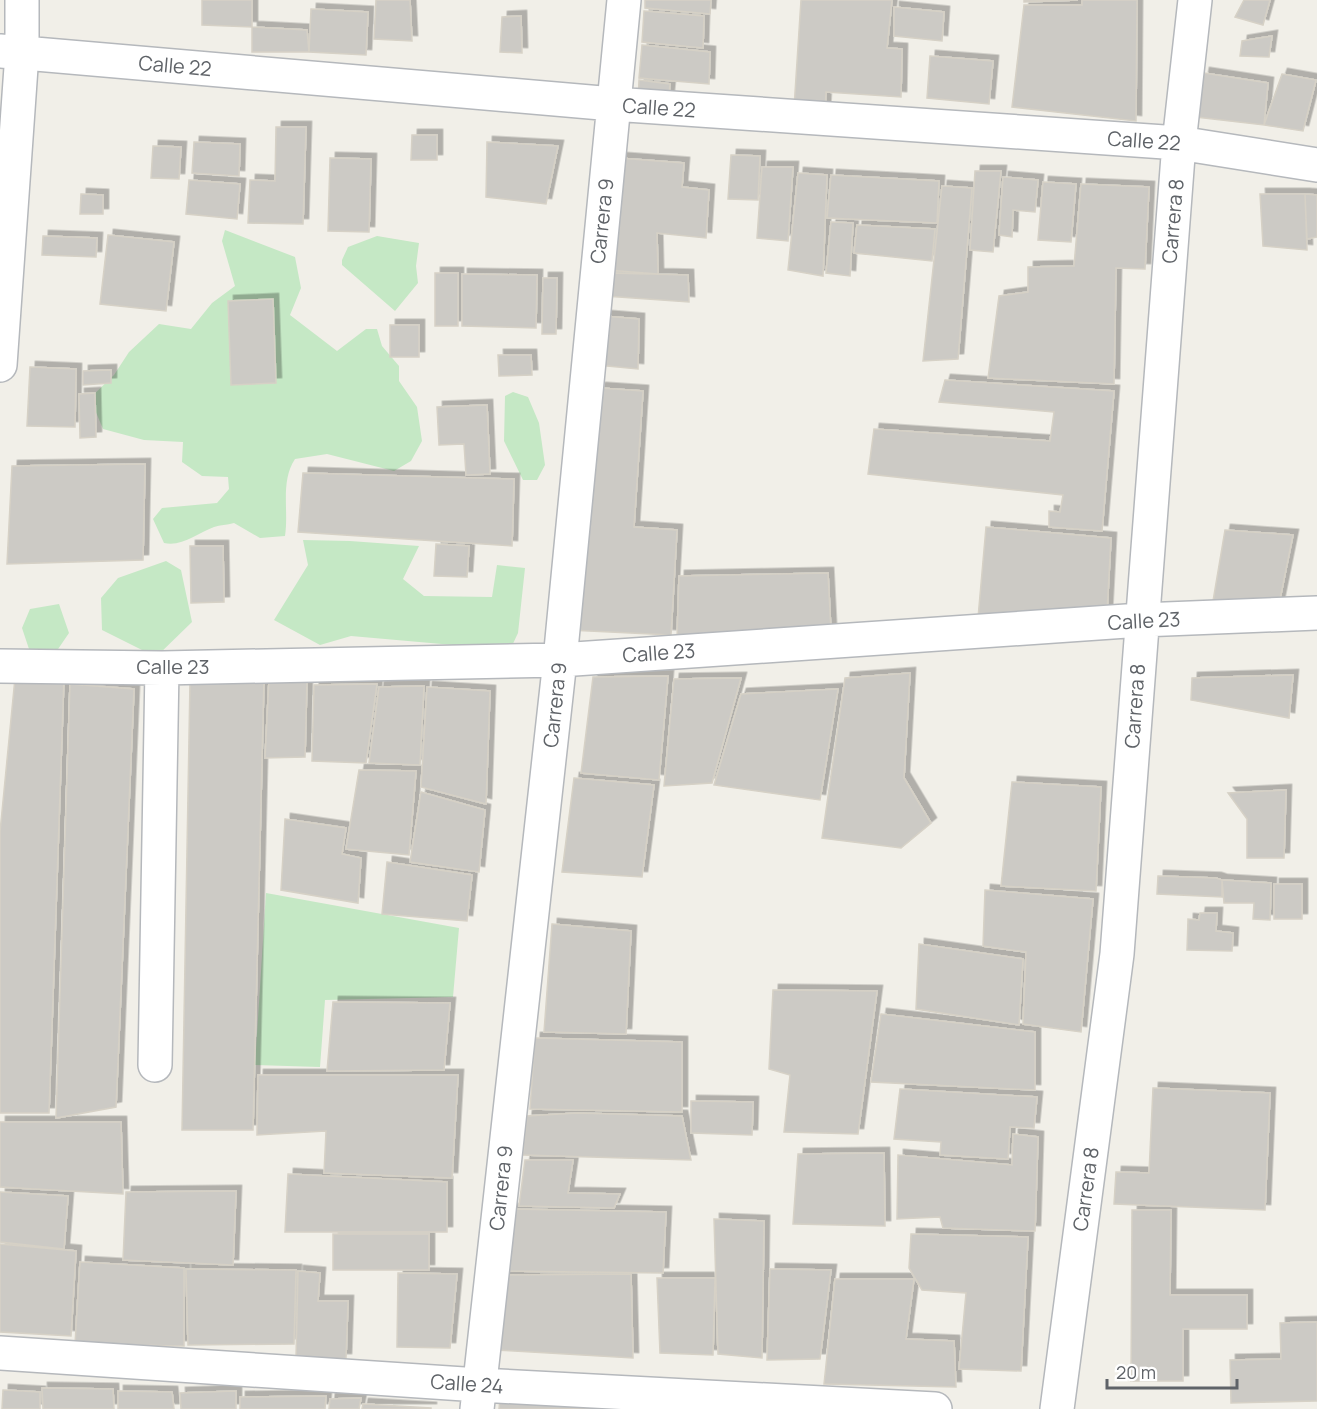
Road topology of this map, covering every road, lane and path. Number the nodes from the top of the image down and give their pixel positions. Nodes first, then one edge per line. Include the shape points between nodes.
1 (22, 0) edge
2 (624, 0) edge
3 (1195, 0) edge
4 (11, 52) edge
5 (614, 105) junction
6 (1179, 142) junction
7 (1317, 165) edge
8 (2, 308) edge
9 (0, 365) edge
10 (1317, 613) edge
11 (1142, 620) junction
12 (560, 660) junction
13 (0, 666) edge
14 (162, 668) junction
15 (155, 1065) dead end
16 (0, 1353) edge
17 (478, 1397) edge
18 (935, 1409) edge
19 (1057, 1409) edge

1 - 4 street
2 - 5 street, Carrera 9
3 - 6 street, Carrera 8
4 - 5 street, Calle 22
4 - 8 street
5 - 6 street, Calle 22
5 - 12 street, Carrera 9
6 - 7 street, Calle 22
6 - 11 street, Carrera 8
8 - 9 street
10 - 11 street, Calle 23
11 - 12 street, Calle 23
11 - 19 street, Carrera 8 via 1117,954
12 - 14 street, Calle 23
12 - 17 street, Carrera 9
13 - 14 street, Calle 23
14 - 15 street
16 - 17 street, Calle 24
17 - 18 street, Calle 24

